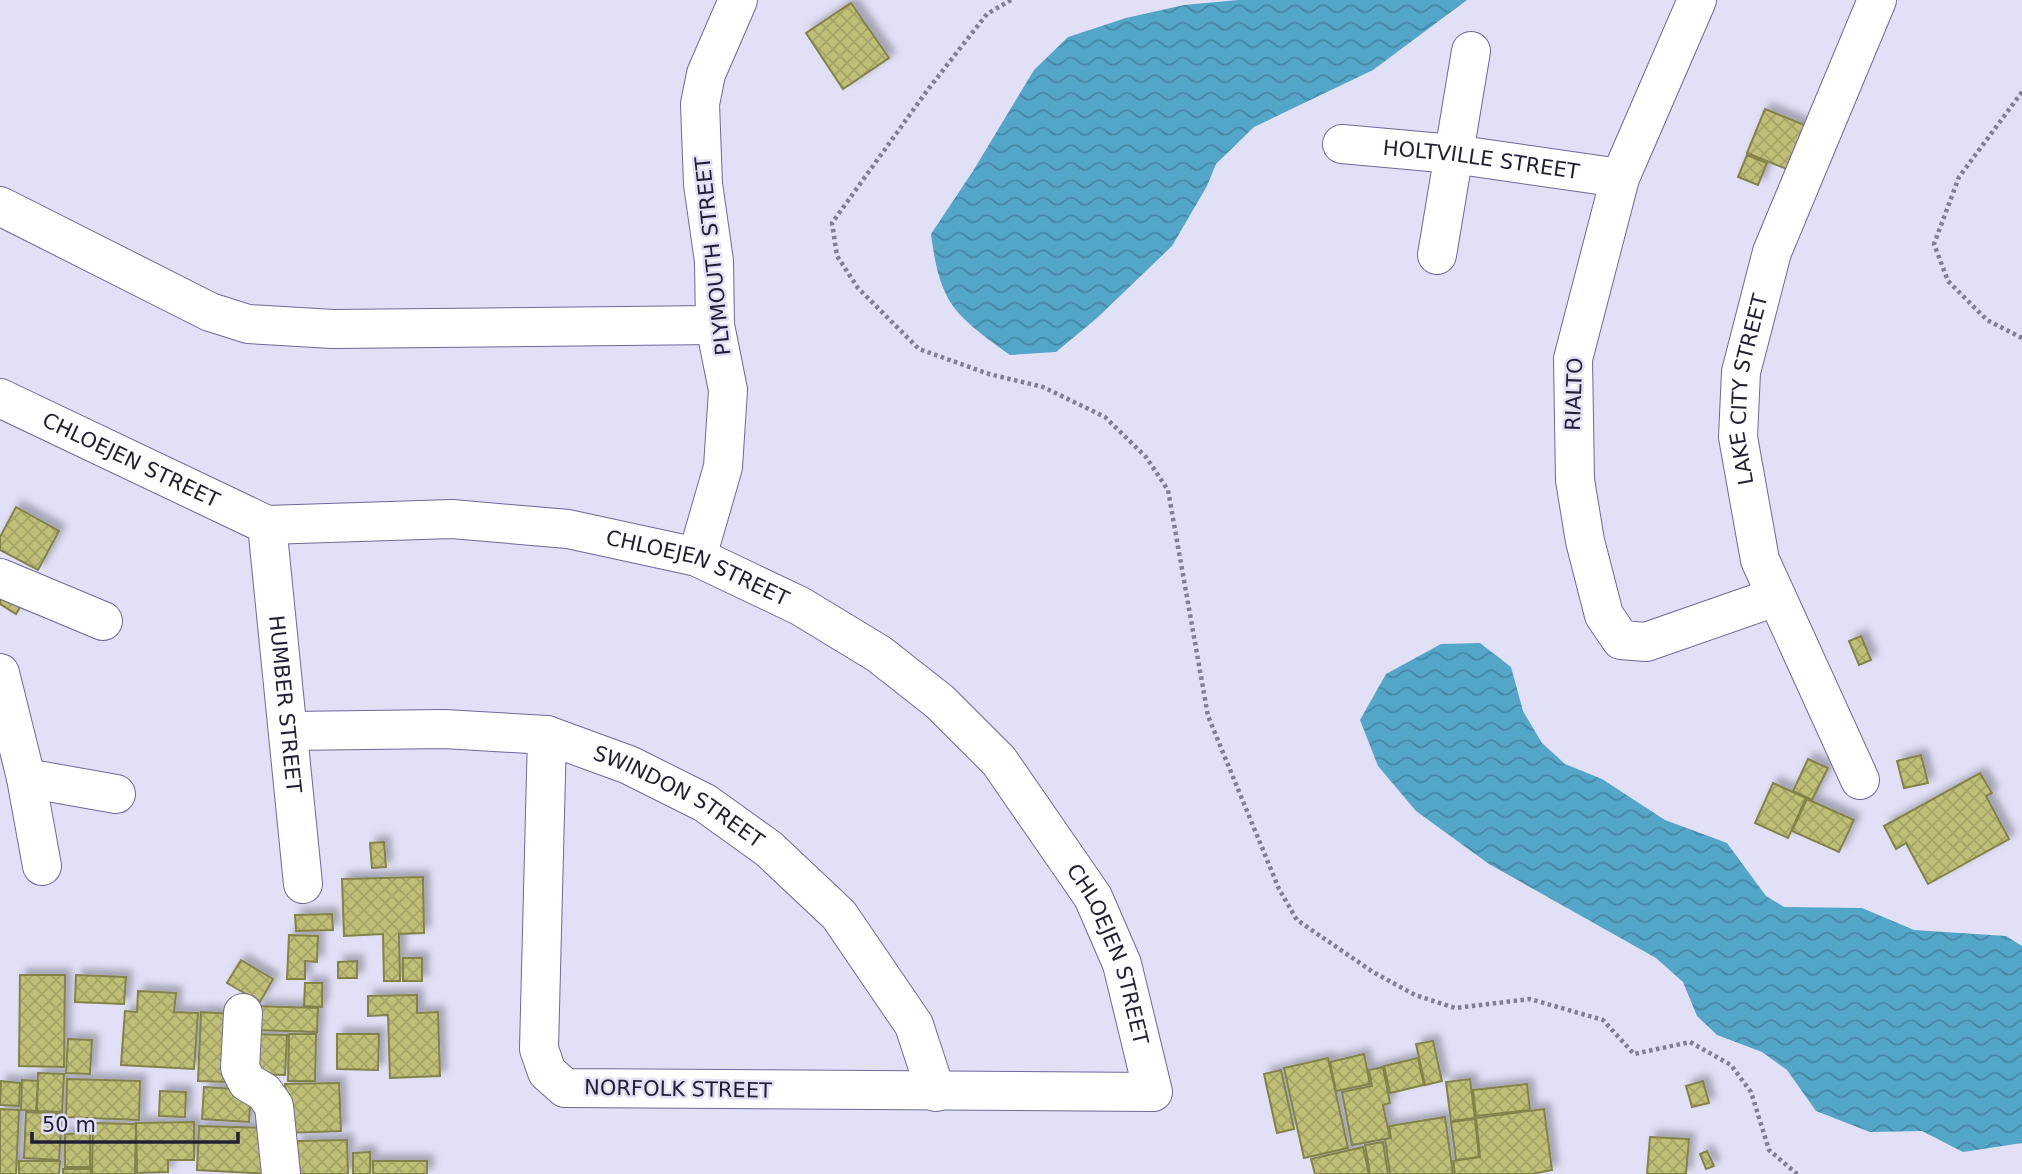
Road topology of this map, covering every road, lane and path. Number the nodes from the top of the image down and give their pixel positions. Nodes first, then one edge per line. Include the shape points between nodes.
1 (738, 0) edge
2 (1012, 0) edge
3 (1697, 0) edge
4 (1877, 0) edge
5 (1471, 51) dead end
6 (2022, 92) edge
7 (1342, 144) dead end
8 (1453, 154) junction
9 (1620, 178) junction
10 (0, 206) edge
11 (1437, 256) dead end
12 (715, 325) junction
13 (2022, 338) edge
14 (0, 398) edge
15 (267, 525) junction
16 (697, 557) junction
17 (0, 578) edge
18 (1775, 597) junction
19 (103, 621) dead end
20 (0, 673) edge
21 (289, 731) junction
22 (547, 735) junction
23 (26, 778) junction
24 (1860, 780) dead end
25 (116, 794) dead end
26 (43, 866) dead end
27 (303, 884) dead end
28 (243, 1013) dead end
29 (936, 1092) junction
30 (1153, 1092) joint
31 (281, 1174) edge
32 (1797, 1174) edge

1 - 12 street, PLYMOUTH STREET via 706,74 700,104
2 - 32 path via 987,14 832,223 837,256 858,288 919,349 1043,387 1105,417 1146,457 1168,489 1208,716 1279,889 1297,920 1373,972 1415,995 1455,1008 1530,999 1603,1020 1634,1054 1690,1042 1731,1065 1751,1092 1769,1150
3 - 9 street, RIALTO
4 - 18 street, LAKE CITY STREET via 1772,252 1741,372 1738,437 1746,491 1760,559
5 - 8 street
6 - 13 path via 1959,177 1934,244 1948,281 1987,320
7 - 8 street, HOLTVILLE STREET
8 - 9 street, HOLTVILLE STREET
8 - 11 street
9 - 18 street, RIALTO via 1573,359 1575,480 1604,615 1621,640 1646,642
10 - 12 street via 210,312 248,324 333,329
12 - 16 street, PLYMOUTH STREET via 728,390 724,454
14 - 15 street, CHLOEJEN STREET
15 - 16 street, CHLOEJEN STREET via 452,519 568,529
15 - 21 street, HUMBER STREET
16 - 30 street, CHLOEJEN STREET via 800,606 879,654 940,702 999,761 1093,897 1122,964
17 - 19 street
18 - 24 street, LAKE CITY STREET
20 - 23 street
21 - 22 street, SWINDON STREET via 444,729
21 - 27 street, HUMBER STREET
22 - 29 street, SWINDON STREET via 629,765 705,803 769,849 839,915 876,967 914,1026
22 - 29 street, NORFOLK STREET via 539,1049 547,1072 565,1088
23 - 25 street
23 - 26 street
28 - 31 street via 240,1068 247,1082 264,1092 274,1106
29 - 30 street, NORFOLK STREET

